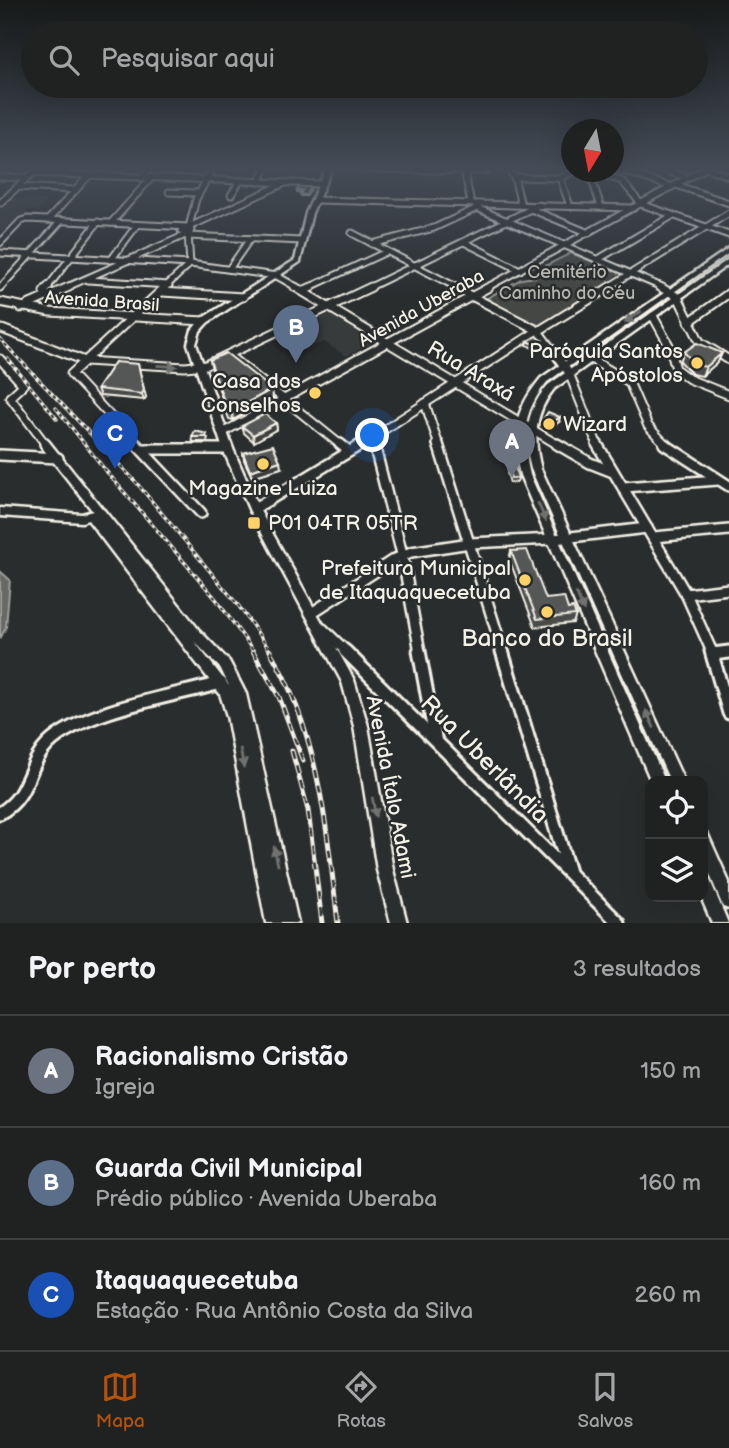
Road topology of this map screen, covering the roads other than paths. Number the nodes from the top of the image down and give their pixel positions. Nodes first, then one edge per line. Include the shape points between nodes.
1 (56, 211) edge
2 (122, 211) edge
3 (192, 211) edge
4 (228, 211) edge
5 (312, 211) edge
6 (465, 211) edge
7 (489, 211) edge
8 (530, 211) edge
9 (543, 211) edge
10 (628, 211) edge
11 (660, 211) edge
12 (729, 213) edge
13 (673, 216) junction
14 (48, 220) junction
15 (61, 221) junction
16 (509, 221) junction
17 (98, 222) junction
18 (111, 223) junction
19 (138, 225) junction
20 (705, 227) junction
21 (186, 232) junction
22 (352, 233) dead end
23 (589, 233) junction
24 (729, 235) edge
25 (250, 239) junction
26 (303, 241) junction
27 (0, 243) edge
28 (464, 243) junction
29 (372, 244) junction
30 (564, 247) junction
31 (729, 250) edge
32 (386, 252) junction
33 (0, 253) edge
34 (31, 255) junction
35 (71, 257) junction
36 (120, 260) junction
37 (597, 260) junction
38 (729, 261) edge
39 (190, 264) junction
40 (414, 266) junction
41 (229, 269) junction
42 (520, 270) junction
43 (632, 275) junction
44 (693, 275) junction
45 (277, 276) junction
46 (703, 279) junction
47 (84, 280) junction
48 (169, 285) junction
49 (0, 288) edge
50 (670, 291) junction
51 (44, 292) junction
52 (162, 292) junction
53 (303, 292) junction
54 (729, 293) edge
55 (472, 296) junction
56 (243, 297) junction
57 (678, 298) junction
58 (0, 302) edge
59 (18, 306) junction
60 (330, 308) junction
61 (653, 316) junction
62 (133, 318) junction
63 (204, 321) junction
64 (689, 321) junction
65 (2, 330) dead end
66 (538, 332) junction
67 (389, 342) junction
68 (229, 355) junction
69 (0, 359) edge
70 (591, 359) junction
71 (729, 360) edge
72 (85, 361) junction
73 (200, 367) junction
74 (567, 369) junction
75 (458, 383) junction
76 (0, 393) edge
77 (729, 395) edge
78 (9, 397) junction
79 (285, 399) junction
80 (425, 403) junction
81 (520, 422) junction
82 (531, 428) junction
83 (222, 433) junction
84 (372, 438) junction
85 (142, 449) junction
86 (228, 449) junction
87 (349, 451) junction
88 (0, 455) edge
89 (58, 458) junction
90 (613, 472) junction
91 (719, 480) junction
92 (729, 486) edge
93 (624, 487) junction
94 (254, 509) junction
95 (0, 512) edge
96 (95, 512) junction
97 (201, 513) dead end
98 (647, 528) junction
99 (729, 530) edge
100 (569, 537) junction
101 (654, 537) junction
102 (554, 539) junction
103 (470, 543) junction
104 (402, 554) junction
105 (729, 589) edge
106 (686, 594) junction
107 (313, 612) junction
108 (729, 652) edge
109 (340, 653) junction
110 (713, 654) junction
111 (227, 680) junction
112 (620, 693) junction
113 (637, 693) junction
114 (729, 713) edge
115 (435, 737) junction
116 (656, 776) edge
117 (675, 776) edge
118 (0, 813) edge
119 (708, 852) edge
120 (569, 872) junction
121 (708, 895) edge
122 (729, 901) edge
123 (274, 923) edge
124 (290, 923) edge
125 (399, 923) edge
126 (619, 923) edge
127 (720, 923) edge

1 - 14 street
2 - 18 street
3 - 21 street
4 - 21 street
5 - 26 main road
6 - 29 street via 434,228
7 - 16 street
8 - 16 street
9 - 23 street
10 - 23 street, Avenida Uberaba
11 - 13 street
12 - 20 street
13 - 20 street
13 - 37 street
14 - 15 street
14 - 27 street via 21,221
15 - 17 street
15 - 34 street
16 - 28 street
16 - 30 street
17 - 18 street
17 - 35 street
18 - 19 street
19 - 21 street
19 - 36 street
20 - 24 street
20 - 43 street
21 - 25 street
21 - 36 street
21 - 39 street
22 - 29 street
23 - 30 street, Avenida Uberaba
25 - 26 street
25 - 41 street
26 - 45 main road via 298,261
28 - 40 street
28 - 42 street
29 - 32 street
30 - 37 street
30 - 42 street, Avenida Uberaba
31 - 44 main road
32 - 40 street
32 - 53 street
33 - 34 street
34 - 35 street
34 - 49 street
35 - 36 street
35 - 51 street
36 - 39 street
36 - 47 street
36 - 51 street
37 - 43 street
38 - 46 main road
39 - 41 street
39 - 48 street
40 - 55 street
40 - 60 street
41 - 45 street
42 - 55 street, Avenida Uberaba
43 - 50 street
43 - 66 street
44 - 46 main road
44 - 50 main road
45 - 53 street, Rua Araxá
45 - 56 main road
46 - 57 main road
47 - 48 street
47 - 59 street
48 - 52 street
50 - 57 street
50 -> 74 main road
51 - 59 street
52 - 56 street
52 - 62 street
53 - 60 street, Rua Araxá
54 - 64 street
55 - 66 street
55 - 67 street, Avenida Uberaba
56 - 63 main road
57 - 61 main road
57 - 64 street
58 - 59 street, Avenida Brasil
59 - 62 street, Avenida Brasil
60 - 67 street, Rua Araxá
60 - 68 street
61 - 70 main road
61 - 77 street via 676,369
62 - 63 street, Avenida Brasil
62 - 72 street
63 - 73 main road, Avenida Ítalo Adami via 192,340
64 - 71 street via 700,342
65 - 72 street
66 - 74 street
66 - 75 street
67 - 75 street, Rua Araxá
67 - 79 street, Avenida Uberaba
68 - 73 street
68 - 79 street
69 - 78 street via 23,385
70 - 74 main road
70 - 91 street via 629,382 648,426 660,441
72 -> 73 street
72 - 85 street via 71,374
73 - 83 main road, Avenida Ítalo Adami
74 - 81 main road via 544,380 531,395
74 - 82 main road via 540,400
74 - 90 street via 593,438
75 - 80 street
75 - 81 street, Rua Araxá
76 - 78 street
78 - 89 street
79 - 83 street, Avenida Uberaba
79 - 87 street
80 - 84 street
80 - 103 street
81 - 82 street, Rua Araxá
81 -> 102 main road via 525,475
82 - 90 street, Rua Araxá
82 - 100 main road via 536,469
83 - 86 main road, Avenida Ítalo Adami
84 - 87 street
84 - 104 street
85 - 86 street
85 - 97 street
86 - 94 main road, Avenida Ítalo Adami
87 - 94 street
88 - 89 street
89 - 96 street
90 - 93 street
91 - 92 street
91 - 93 street
93 - 98 street
94 - 107 main road, Avenida Ítalo Adami
95 - 96 main road via 72,518
96 - 111 main road
98 - 100 street
98 - 101 street
99 - 101 street
100 - 102 street
100 - 113 main road
101 - 106 street
102 - 103 street
102 -> 112 main road
103 - 104 street
103 - 120 street
104 - 107 street
104 - 115 street
105 - 106 street
106 - 110 street
107 - 109 main road, Avenida Ítalo Adami
108 - 110 street
109 - 115 street, Rua Uberlândia
109 -> 125 main road, Avenida Ítalo Adami via 356,705
110 - 114 street
111 - 118 street via 82,722 53,738 34,760 26,790 11,808
111 -> 123 main road
124 -> 111 main road via 247,723
112 - 113 main road
112 - 116 main road
117 -> 113 main road
115 - 120 street, Rua Uberlândia
119 - 122 main road
120 - 126 street, Rua Uberlândia
121 - 127 main road

